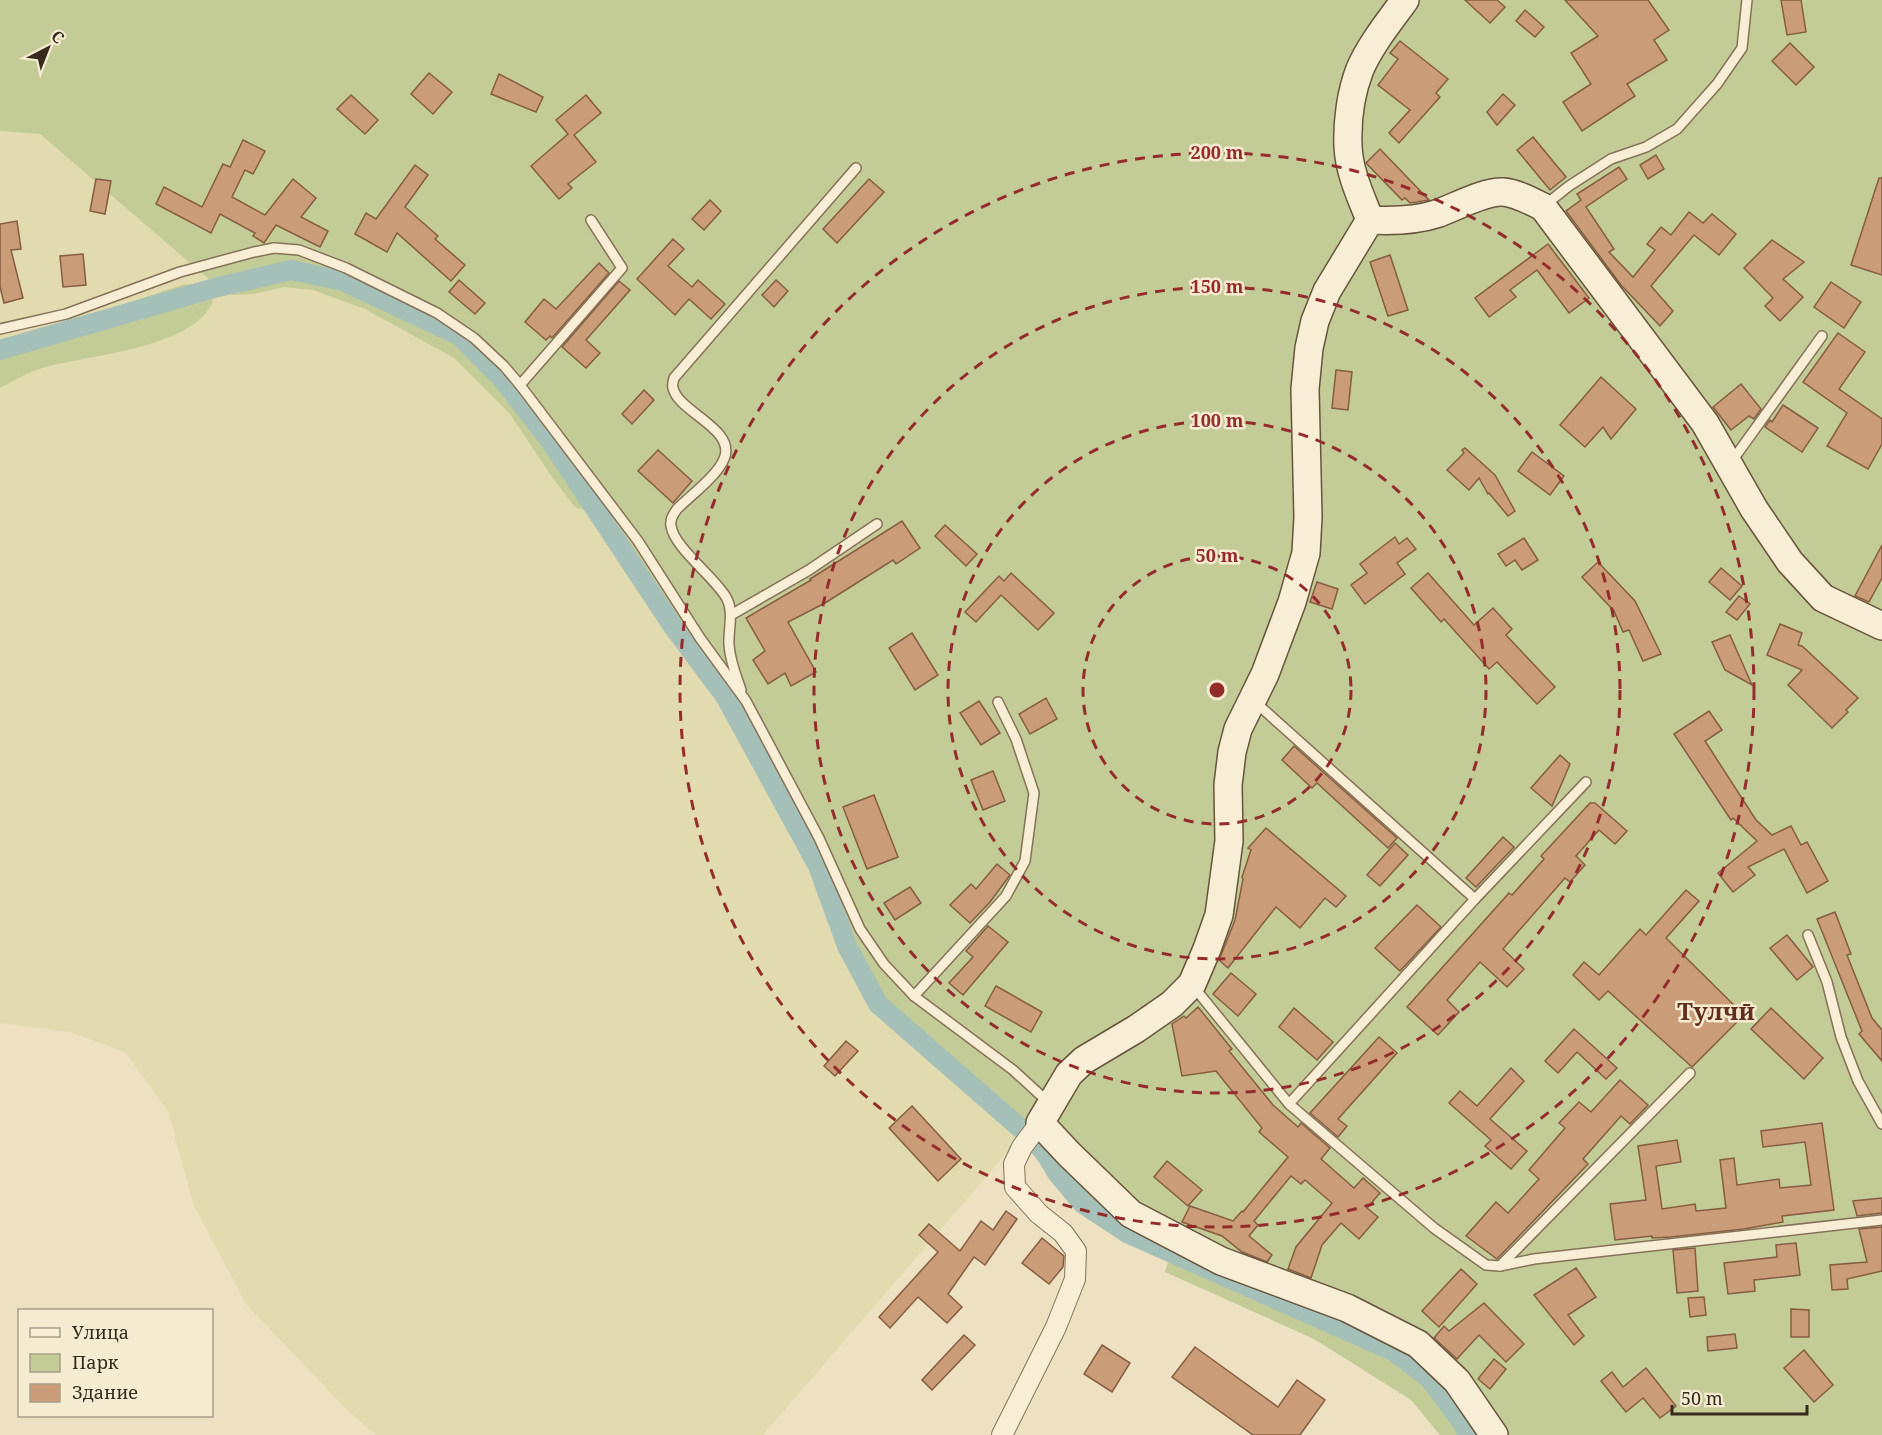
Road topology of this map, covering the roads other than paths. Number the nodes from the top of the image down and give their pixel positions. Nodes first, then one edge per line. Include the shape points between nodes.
1 (1405, 0) edge
2 (1747, 0) edge
3 (856, 168) dead end
4 (1543, 207) junction
5 (591, 220) dead end
6 (1370, 220) junction
7 (0, 329) edge
8 (1822, 336) dead end
9 (520, 385) junction
10 (1730, 464) junction
11 (877, 524) dead end
12 (730, 615) junction
13 (1882, 626) edge
14 (1252, 699) junction
15 (746, 701) junction
16 (998, 702) dead end
17 (1586, 782) dead end
18 (1475, 899) junction
19 (1808, 935) dead end
20 (1192, 984) junction
21 (914, 996) junction
22 (1690, 1073) dead end
23 (1882, 1102) edge
24 (1289, 1104) junction
25 (1874, 1109) junction
26 (1882, 1124) edge
27 (1037, 1127) junction
28 (1882, 1220) edge
29 (1500, 1266) junction
30 (1002, 1435) edge
31 (1494, 1435) edge

1 - 6 street via 1360,69 1350,112 1348,147 1355,181
2 - 4 lane via 1742,48 1717,84 1677,129 1646,147 1611,159
3 - 12 lane via 674,378 677,396 716,430 726,447 720,466 677,509 670,527 729,601
4 - 6 street via 1502,192 1434,215
4 - 10 street via 1699,414
5 - 9 lane via 622,268
6 - 14 street via 1327,291 1315,321 1305,388 1306,553 1292,602
7 - 9 lane via 66,314 180,272 254,252 274,248 298,250 346,268 437,313 474,338
8 - 10 lane
9 - 15 lane via 638,541
10 - 13 street via 1754,509 1790,562 1823,598
11 - 12 lane via 809,570
12 - 15 lane via 733,669
14 - 18 lane
14 - 20 street via 1232,752 1229,841 1219,915
15 - 21 lane via 819,838 860,929 884,964
16 - 21 lane via 1016,739 1034,794 1025,861 1006,896
17 - 18 lane
18 - 24 lane
19 - 25 lane via 1858,1082
20 - 24 lane
20 - 27 street via 1172,1004 1084,1060 1069,1074
21 - 27 lane via 1013,1070
22 - 29 lane
23 - 25 lane
24 - 29 lane via 1434,1228 1486,1265
25 - 26 lane
27 - 30 street via 1014,1164 1015,1187 1063,1233 1076,1251 1075,1279 1056,1327
27 - 31 street via 1131,1214 1221,1261 1347,1308 1418,1344 1457,1381
28 - 29 lane

